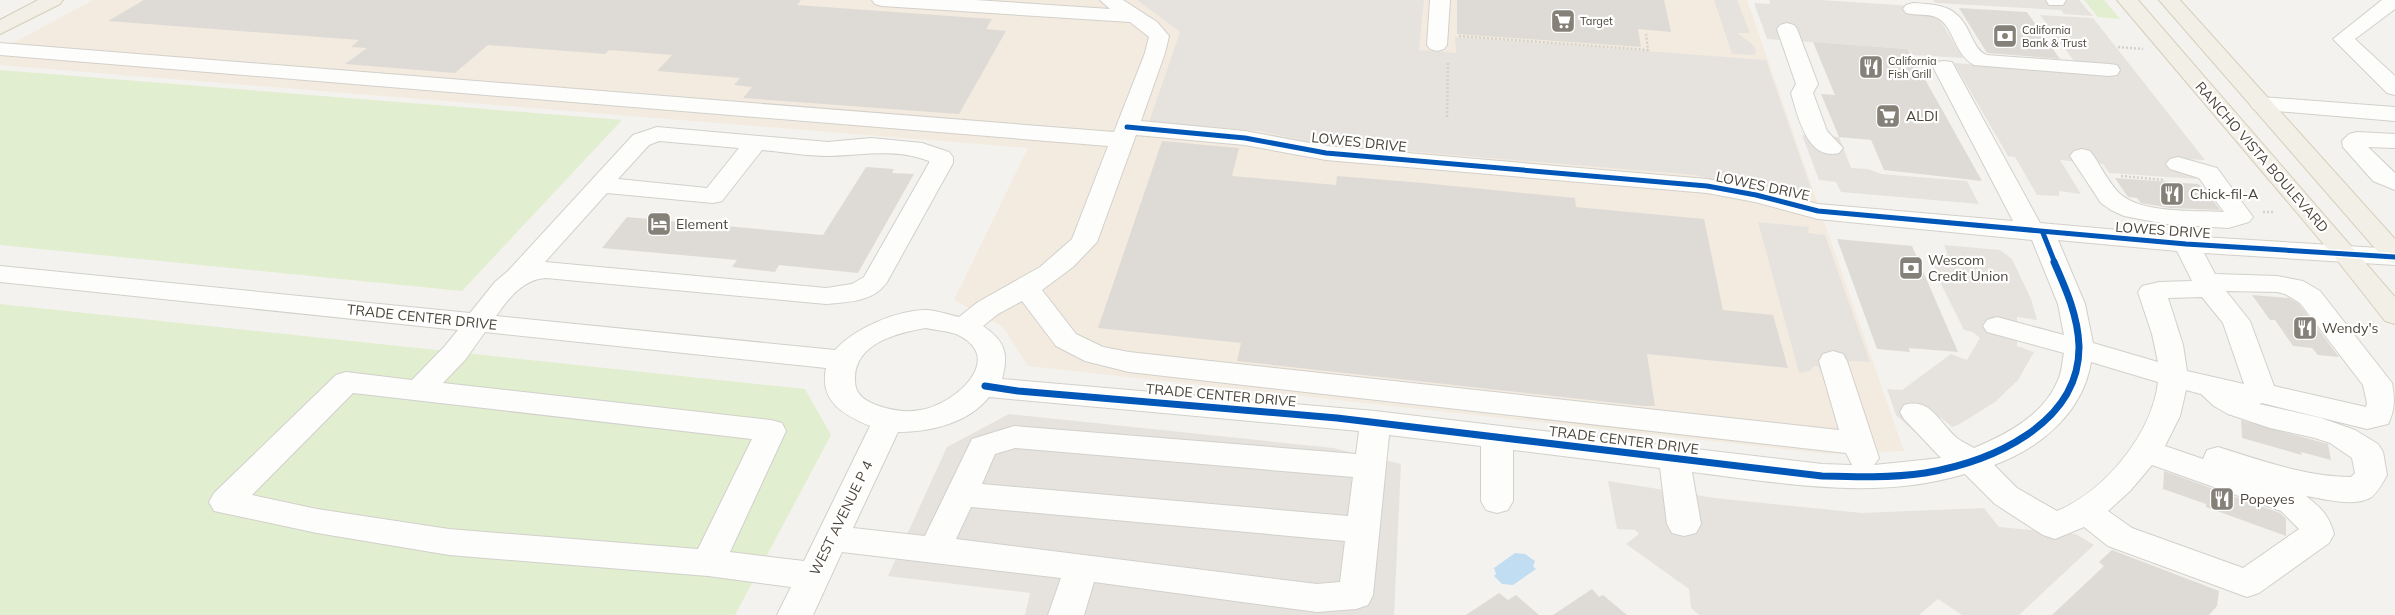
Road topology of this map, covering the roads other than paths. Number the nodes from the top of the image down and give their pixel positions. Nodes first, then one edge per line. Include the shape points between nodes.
1 (53, 0) edge
2 (882, 0) edge
3 (1110, 0) edge
4 (1440, 0) edge
5 (2128, 0) edge
6 (2169, 0) edge
7 (2394, 0) edge
8 (1913, 9) dead end
9 (1133, 16) junction
10 (0, 28) edge
11 (1787, 29) dead end
12 (0, 49) edge
13 (1442, 53) road end
14 (1944, 67) dead end
15 (2109, 70) dead end
16 (2395, 88) edge
17 (2267, 111) junction
18 (2395, 114) edge
19 (2395, 126) edge
20 (1125, 134) junction
21 (2395, 142) edge
22 (756, 143) junction
23 (1831, 148) dead end
24 (2077, 156) dead end
25 (2174, 172) road end
26 (2395, 183) edge
27 (600, 185) junction
28 (2038, 232) junction
29 (2186, 244) junction
30 (2346, 254) junction
31 (2395, 256) edge
32 (0, 274) edge
33 (520, 275) junction
34 (2207, 285) junction
35 (1026, 288) junction
36 (2395, 315) edge
37 (475, 323) junction
38 (967, 326) junction
39 (1997, 326) dead end
40 (2079, 348) junction
41 (843, 360) junction
42 (1833, 361) dead end
43 (2173, 377) junction
44 (985, 386) junction
45 (2212, 387) junction
46 (419, 390) junction
47 (2262, 393) junction
48 (1915, 412) dead end
49 (888, 421) junction
50 (1375, 422) junction
51 (1497, 437) junction
52 (1858, 443) junction
53 (2150, 446) junction
54 (1674, 459) junction
55 (1972, 461) junction
56 (1370, 467) junction
57 (1869, 477) junction
58 (961, 494) junction
59 (1498, 500) dead end
60 (2086, 511) junction
61 (1684, 524) dead end
62 (1363, 530) junction
63 (833, 538) junction
64 (936, 549) junction
65 (708, 562) junction
66 (1082, 567) junction
67 (814, 576) junction
68 (1355, 605) edge
69 (795, 615) edge
70 (1066, 615) edge

1 - 10 main road
2 - 9 street
3 - 9 street
4 - 13 street
5 - 30 main road, RANCHO VISTA BOULEVARD
6 - 17 main road
7 - 16 street via 2343,39
8 - 15 street via 1948,16 1971,56 1981,61
9 - 20 street via 1159,36
11 - 23 street via 1807,84 1802,93 1816,134
12 - 20 street, LOWES DRIVE
14 - 28 street, TRADE CENTER DRIVE
17 - 18 street
17 - 19 street
17 - 31 main road
20 - 28 street, LOWES DRIVE via 1245,138 1326,153 1707,186 1818,211
20 - 35 street via 1084,242 1066,262
21 - 26 street via 2354,141 2355,147 2382,176
22 - 27 street via 649,135
22 - 27 street via 713,196
22 - 33 street via 828,149 871,145 922,150 938,154 941,163 874,282 859,292 826,296 544,270
24 - 25 street via 2110,198 2126,208 2228,220 2240,217 2208,174
27 - 33 street
28 - 29 street, LOWES DRIVE
28 - 40 street, TRADE CENTER DRIVE via 2069,301
29 - 30 street, LOWES DRIVE
29 - 34 street
30 - 31 street, LOWES DRIVE
30 - 36 main road, RANCHO VISTA BOULEVARD
32 - 37 street, TRADE CENTER DRIVE
33 - 37 street
34 - 43 street via 2192,290 2169,288 2152,292 2164,327
34 - 47 street via 2236,321
34 - 47 street via 2277,284 2310,297 2376,383 2382,404 2377,417 2367,418
35 - 38 street via 983,310
35 - 52 street via 1066,340 1095,354 1129,362
37 - 41 street, TRADE CENTER DRIVE
37 - 46 street via 459,348
38 - 41 street via 926,319 900,322 876,331 856,344
38 - 44 street via 984,338 992,353 993,370
39 - 40 street
40 - 43 street
40 - 55 street, TRADE CENTER DRIVE via 2070,387 2053,413 2013,443
41 - 49 street via 838,378 842,395 856,409
42 - 52 street
43 - 45 street
43 - 53 street via 2168,406
44 - 49 street via 968,402 944,414 916,421
44 - 50 street, TRADE CENTER DRIVE via 1018,392
45 - 47 street via 2248,395
45 - 53 street via 2222,398 2243,409 2337,434 2367,452 2371,474 2360,489 2341,490
46 - 65 street via 771,431
46 - 65 street via 346,382 225,502 448,542
48 - 55 street via 1948,447
49 - 63 street, WEST AVENUE P 4
50 - 51 street, TRADE CENTER DRIVE
50 - 56 street
51 - 54 street, TRADE CENTER DRIVE
51 - 59 street
52 - 57 street
53 - 60 street via 2121,480
53 - 60 street via 2292,502 2314,521 2317,534 2247,583 2120,537
54 - 57 street, TRADE CENTER DRIVE via 1822,476
54 - 61 street
55 - 57 street, TRADE CENTER DRIVE via 1926,472
55 - 60 street via 2044,532
56 - 58 street via 1014,437 983,447
56 - 62 street
58 - 62 street
58 - 64 street
62 - 68 street
63 - 64 street
63 - 67 street, WEST AVENUE P 4
64 - 66 street
65 - 67 street
66 - 68 street
66 - 70 street
67 - 69 street, WEST AVENUE P 4

